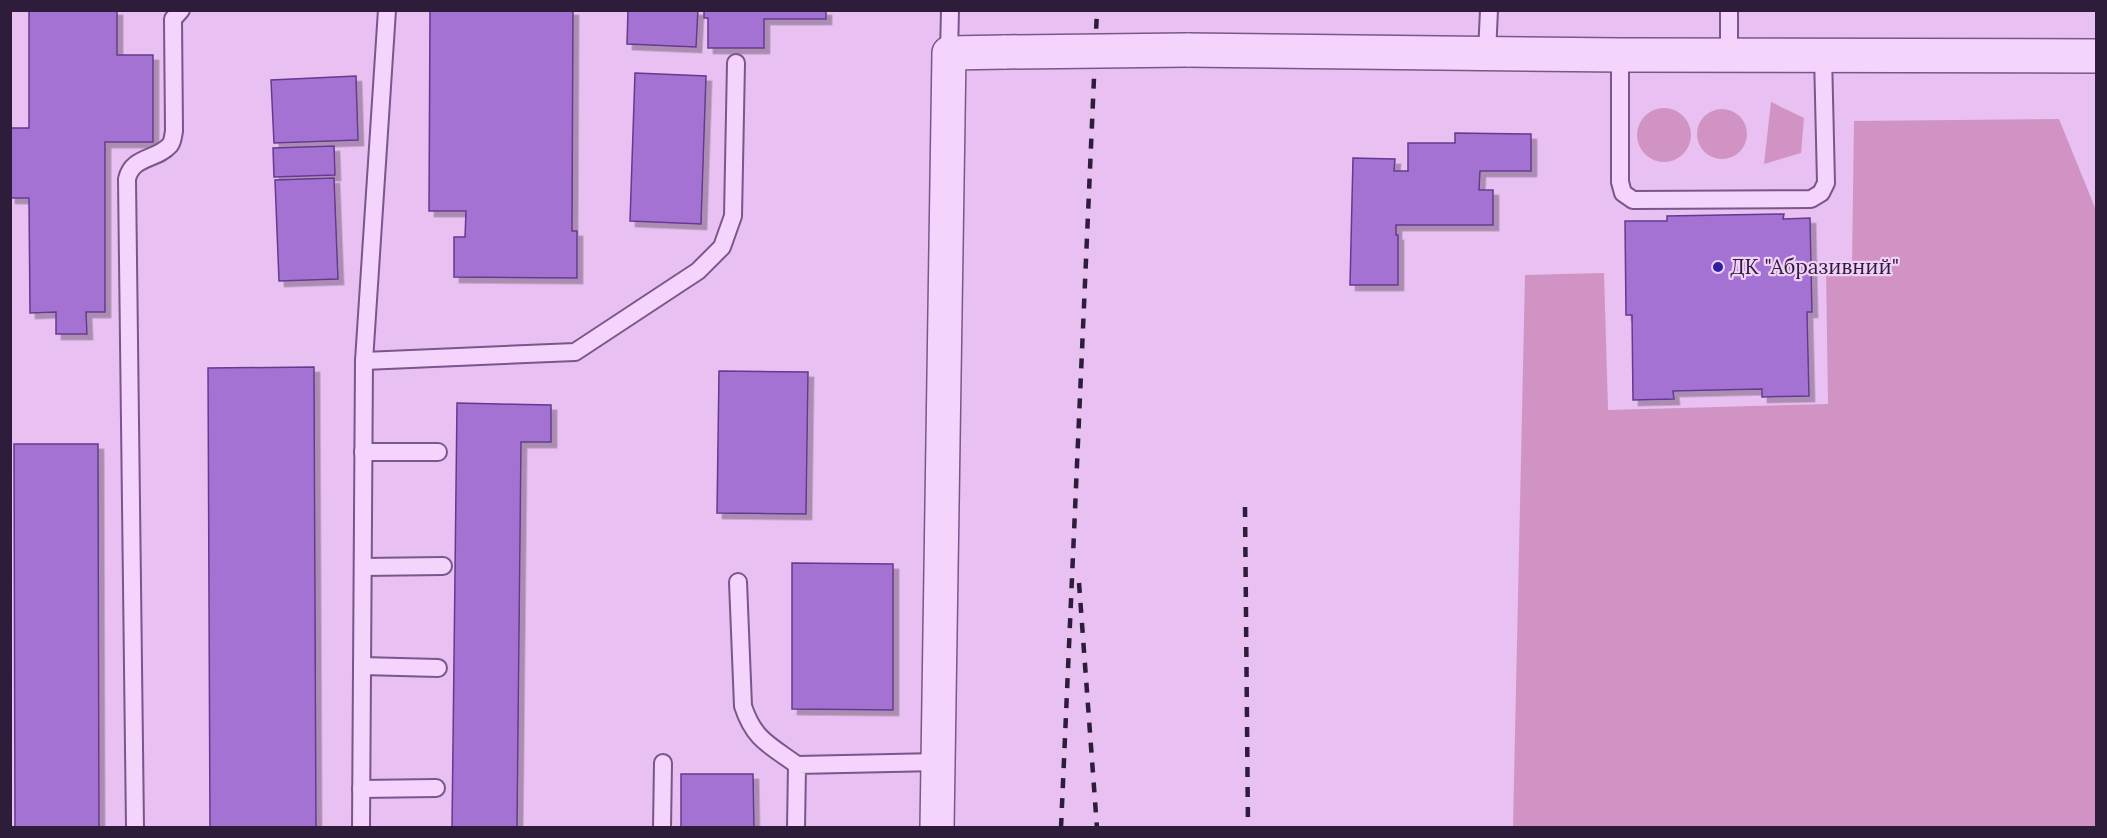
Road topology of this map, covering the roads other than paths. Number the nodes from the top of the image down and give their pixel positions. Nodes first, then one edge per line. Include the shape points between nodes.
1 (180, 10) edge
2 (387, 10) edge
3 (950, 10) edge
4 (1489, 10) edge
5 (1729, 10) edge
6 (949, 53) junction
7 (1487, 53) junction
8 (1620, 55) junction
9 (1729, 55) junction
10 (1823, 55) junction
11 (2097, 56) edge
12 (736, 63) dead end
13 (364, 361) junction
14 (363, 452) junction
15 (438, 453) dead end
16 (443, 566) dead end
17 (363, 567) junction
18 (738, 582) dead end
19 (362, 666) junction
20 (438, 668) dead end
21 (938, 762) junction
22 (663, 763) dead end
23 (797, 765) junction
24 (436, 788) dead end
25 (361, 789) junction
26 (135, 828) edge
27 (361, 828) edge
28 (662, 828) edge
29 (796, 828) edge
30 (937, 828) edge

1 - 26 lane via 173,19 171,144 137,163 129,170 127,179
2 - 13 lane
3 - 6 lane
4 - 7 lane
5 - 9 lane
6 - 7 street, bridge
6 - 21 street
7 - 8 street
8 - 9 street
8 - 10 lane via 1620,182 1623,193 1633,200 1811,199 1821,193 1826,183
9 - 10 street
10 - 11 street
12 - 13 lane via 733,216 722,247 698,271 575,352
13 - 14 lane
14 - 15 lane
14 - 17 lane
16 - 17 lane
17 - 19 lane
18 - 23 lane via 748,721 758,736
19 - 20 lane
19 - 25 lane
21 - 23 lane
21 - 30 street
22 - 28 lane
23 - 29 lane
24 - 25 lane
25 - 27 lane

